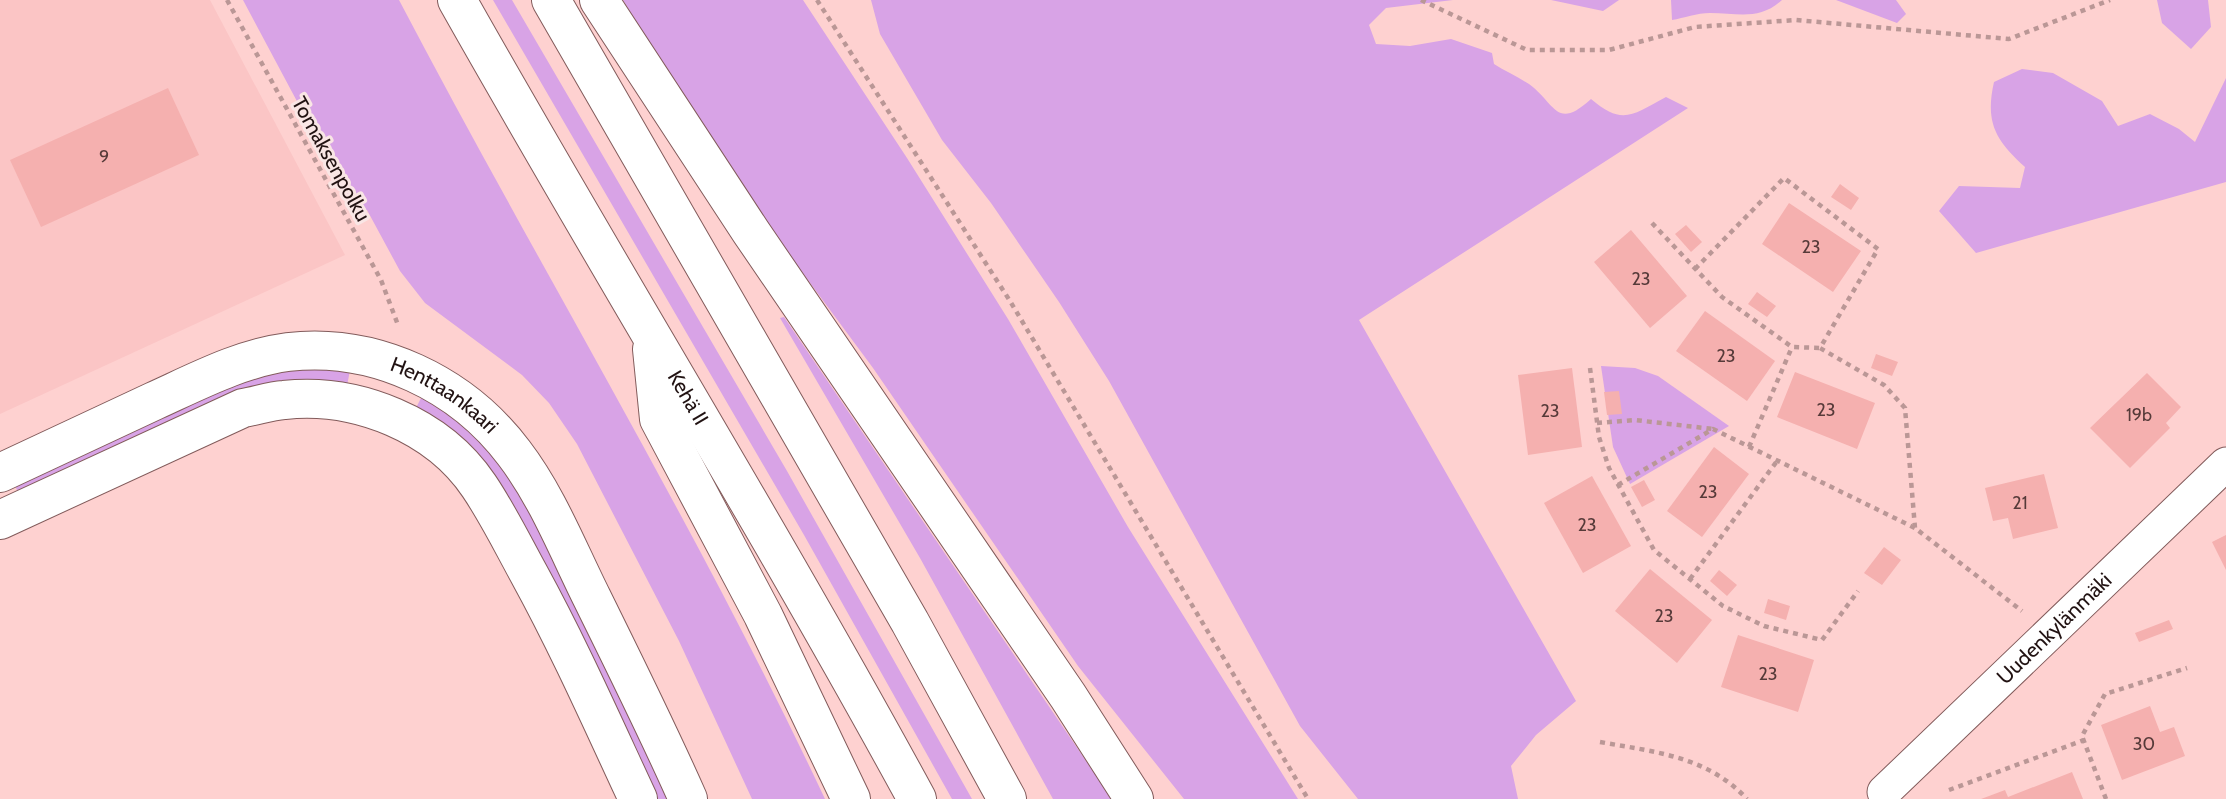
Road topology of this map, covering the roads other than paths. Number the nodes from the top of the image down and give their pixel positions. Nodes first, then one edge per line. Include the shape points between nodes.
1 (457, 0) edge
2 (551, 0) edge
3 (599, 0) edge
4 (651, 337) junction
5 (2226, 464) edge
6 (0, 473) edge
7 (0, 520) edge
8 (1884, 792) dead end
9 (638, 799) edge
10 (688, 799) edge
11 (851, 799) edge
12 (917, 799) edge
13 (1007, 799) edge
14 (1134, 799) edge

1 - 4 main road, Kehä II
2 - 13 main road
3 - 14 main road
4 - 11 main road via 659,419 763,615
4 - 12 main road, Kehä II
5 - 8 street, Uudenkylänmäki
6 - 10 main road, Henttaankaari via 242,363 288,352 335,352 393,362 451,392 484,419 515,454 540,493
7 - 9 main road, Henttaankaari via 243,408 285,400 376,408 433,441 458,460 479,486 549,610

